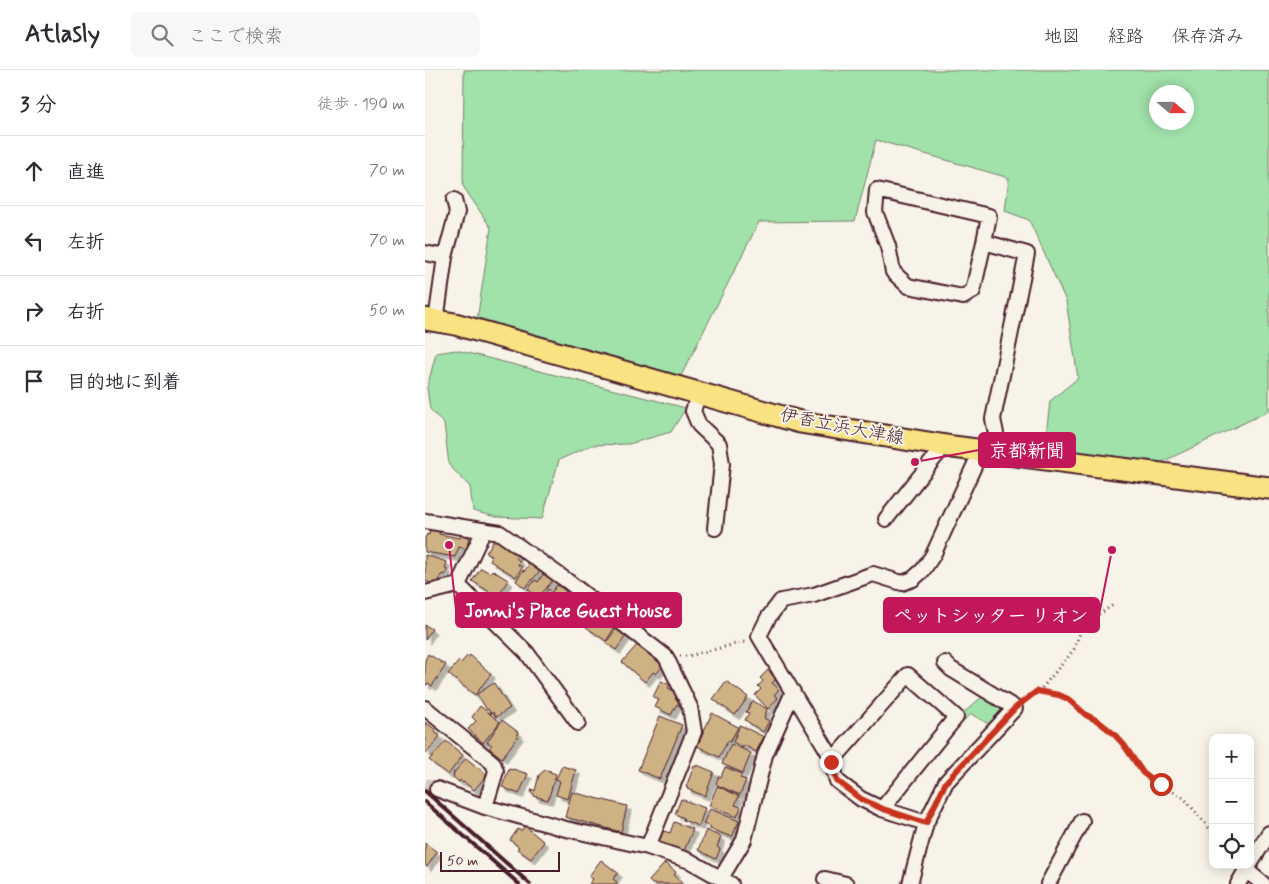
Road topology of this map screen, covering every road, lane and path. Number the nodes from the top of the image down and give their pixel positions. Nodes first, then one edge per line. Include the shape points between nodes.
1 (454, 200) dead end
2 (984, 242) junction
3 (425, 253) edge
4 (445, 257) junction
5 (430, 320) edge
6 (699, 393) junction
7 (944, 446) junction
8 (991, 452) junction
9 (1269, 488) edge
10 (886, 519) dead end
11 (425, 521) edge
12 (715, 528) dead end
13 (484, 530) junction
14 (458, 584) junction
15 (425, 593) edge
16 (1113, 605) dead end
17 (765, 646) junction
18 (666, 657) junction
19 (945, 663) dead end
20 (1037, 691) junction
21 (793, 692) junction
22 (425, 708) edge
23 (1015, 708) junction
24 (578, 723) dead end
25 (831, 762) junction
26 (437, 789) tunnel mouth
27 (485, 807) junction
28 (883, 809) junction
29 (1082, 821) dead end
30 (926, 823) junction
31 (1209, 828) edge
32 (1269, 833) edge
33 (648, 847) junction
34 (1254, 858) edge
35 (1247, 869) edge
36 (1251, 869) edge
37 (825, 879) dead end
38 (726, 881) edge
39 (846, 884) edge
40 (910, 884) edge
41 (1048, 884) edge
42 (1238, 884) edge
43 (1263, 884) edge

1 - 4 street via 457,212
2 - 2 street via 973,291 963,296 908,286 893,272 888,246 875,212 877,190 989,216
2 - 8 street via 1027,254 993,419
3 - 4 street
4 - 5 street
5 - 6 main road, 伊香立浜大津線 via 455,324
6 - 7 main road, 伊香立浜大津線 via 800,422
6 - 12 street via 693,411 699,424 719,444 721,464
7 - 8 main road, 伊香立浜大津線
7 - 10 street
8 - 9 main road, 伊香立浜大津線
8 - 17 street via 933,555 913,579 902,583 873,574 814,595 781,601 759,636
11 - 13 street
13 - 14 street
13 - 18 street via 501,533
14 - 15 street
14 - 24 street via 527,653
16 - 20 path via 1083,625 1074,649
17 - 18 path via 743,642 689,656
17 - 21 street
18 - 33 street via 690,707 694,732
19 - 23 street
20 - 23 path
20 - 31 path via 1068,699 1104,726 1124,745 1143,773 1184,798
21 - 25 street via 829,752
21 - 38 street via 765,755 744,840
22 - 27 street via 493,763 496,771
23 - 30 street via 946,782
25 - 28 street via 837,781 861,799
25 - 28 street via 908,675 956,717
26 - 27 street
27 - 33 street
28 - 30 street
29 - 41 street
30 - 40 street
32 - 34 street
33 - 38 street via 690,861
35 - 42 street
36 - 43 street
37 - 39 street

